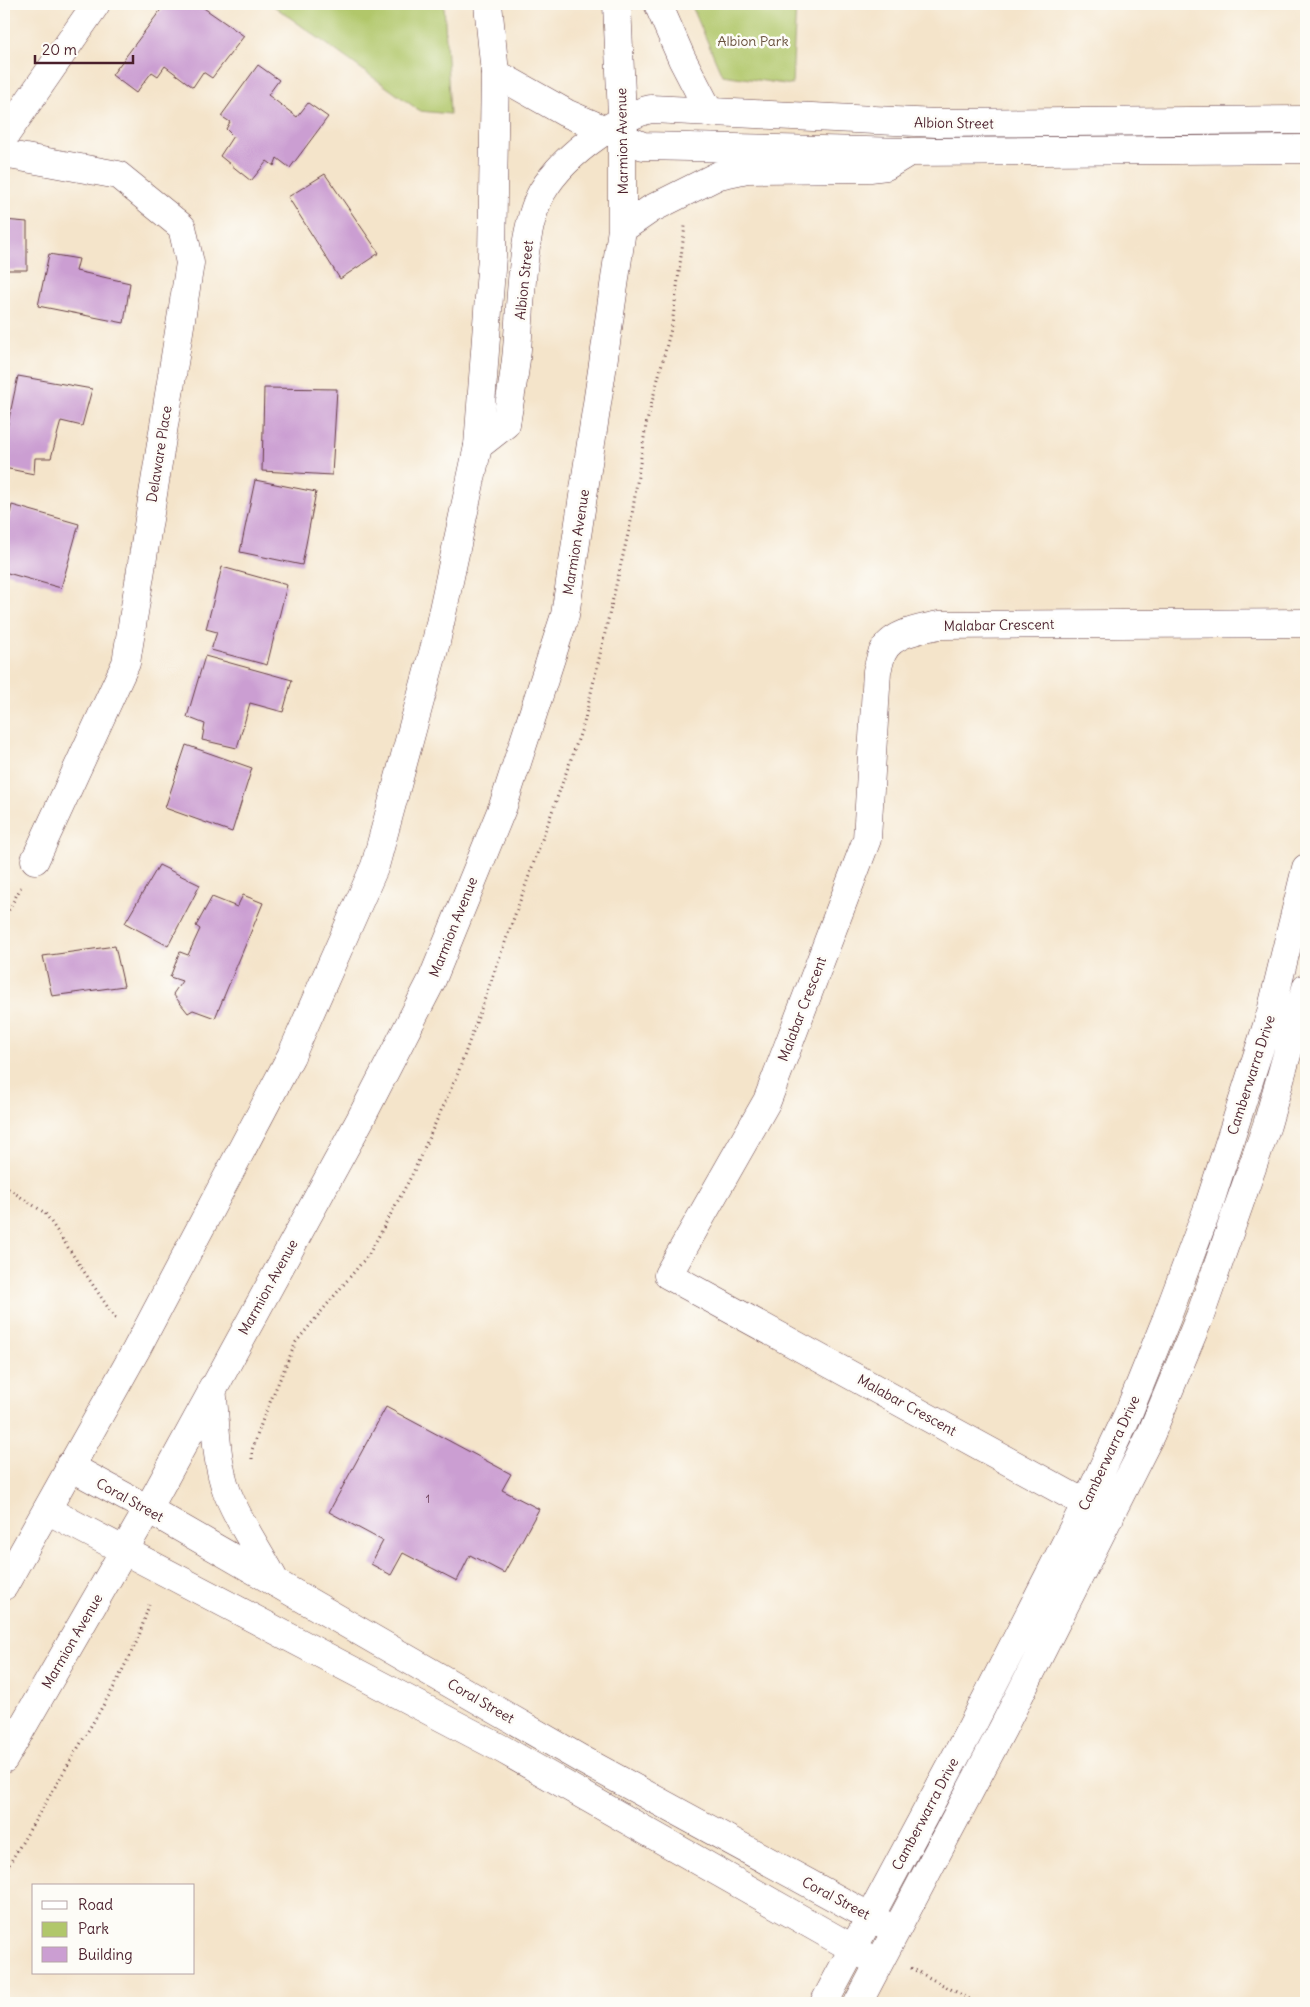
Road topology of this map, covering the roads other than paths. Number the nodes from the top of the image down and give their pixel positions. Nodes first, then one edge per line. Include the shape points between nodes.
1 (96, 4) edge
2 (488, 4) edge
3 (617, 4) edge
4 (658, 4) edge
5 (495, 73) junction
6 (710, 113) junction
7 (1306, 120) edge
8 (617, 130) junction
9 (4, 137) edge
10 (1306, 149) edge
11 (909, 152) junction
12 (4, 154) edge
13 (622, 229) junction
14 (478, 446) junction
15 (1306, 623) edge
16 (35, 860) road end
17 (1306, 868) edge
18 (1306, 988) edge
19 (212, 1388) junction
20 (69, 1466) junction
21 (1086, 1503) junction
22 (148, 1509) junction
23 (47, 1510) junction
24 (1110, 1517) junction
25 (125, 1549) junction
26 (276, 1583) junction
27 (4, 1586) edge
28 (4, 1759) edge
29 (871, 1916) junction
30 (896, 1932) junction
31 (853, 1947) junction
32 (878, 1962) junction
33 (824, 2003) edge
34 (858, 2003) edge

1 - 9 main road
2 - 5 main road
3 - 8 main road, Marmion Avenue
4 - 6 main road
5 - 8 main road, Albion Street via 566,113
5 - 14 main road via 492,256
6 - 7 main road, Albion Street via 936,123
6 - 8 main road, Albion Street via 651,109 640,112
8 - 11 main road, Albion Street via 643,146
8 - 13 main road, Marmion Avenue
8 - 14 main road, Albion Street via 578,150 542,192 532,218 524,264 517,351 506,424
10 - 11 main road, Albion Street
11 - 13 main road via 886,166 747,169 719,176 651,209
12 - 16 main road, Delaware Place via 118,176 182,227 190,263 126,662
13 - 19 main road, Marmion Avenue via 565,615 503,806 432,980 360,1120
14 - 20 main road via 436,642 375,866 291,1056 136,1350
15 - 21 main road, Malabar Crescent via 939,625 913,631 883,650 877,671 867,839 767,1101 668,1275
17 - 21 main road, Camberwarra Drive via 1270,1016 1209,1205 1135,1397
18 - 24 main road, Camberwarra Drive via 1267,1125 1200,1316 1151,1434
19 - 22 main road, Marmion Avenue
19 - 26 main road via 219,1461 226,1490 242,1526
20 - 22 main road, Coral Street
20 - 23 main road
21 - 24 main road, Malabar Crescent
21 - 29 main road, Camberwarra Drive
22 - 25 main road, Marmion Avenue
22 - 26 main road, Coral Street
23 - 25 main road
23 - 27 main road
24 - 30 main road, Camberwarra Drive
25 - 28 main road, Marmion Avenue
25 - 31 main road via 502,1749
26 - 29 main road, Coral Street via 581,1759
29 - 30 main road, Coral Street
29 - 31 main road, Camberwarra Drive
30 - 32 main road, Camberwarra Drive
31 - 32 main road
31 - 33 main road, Camberwarra Drive
32 - 34 main road, Camberwarra Drive

